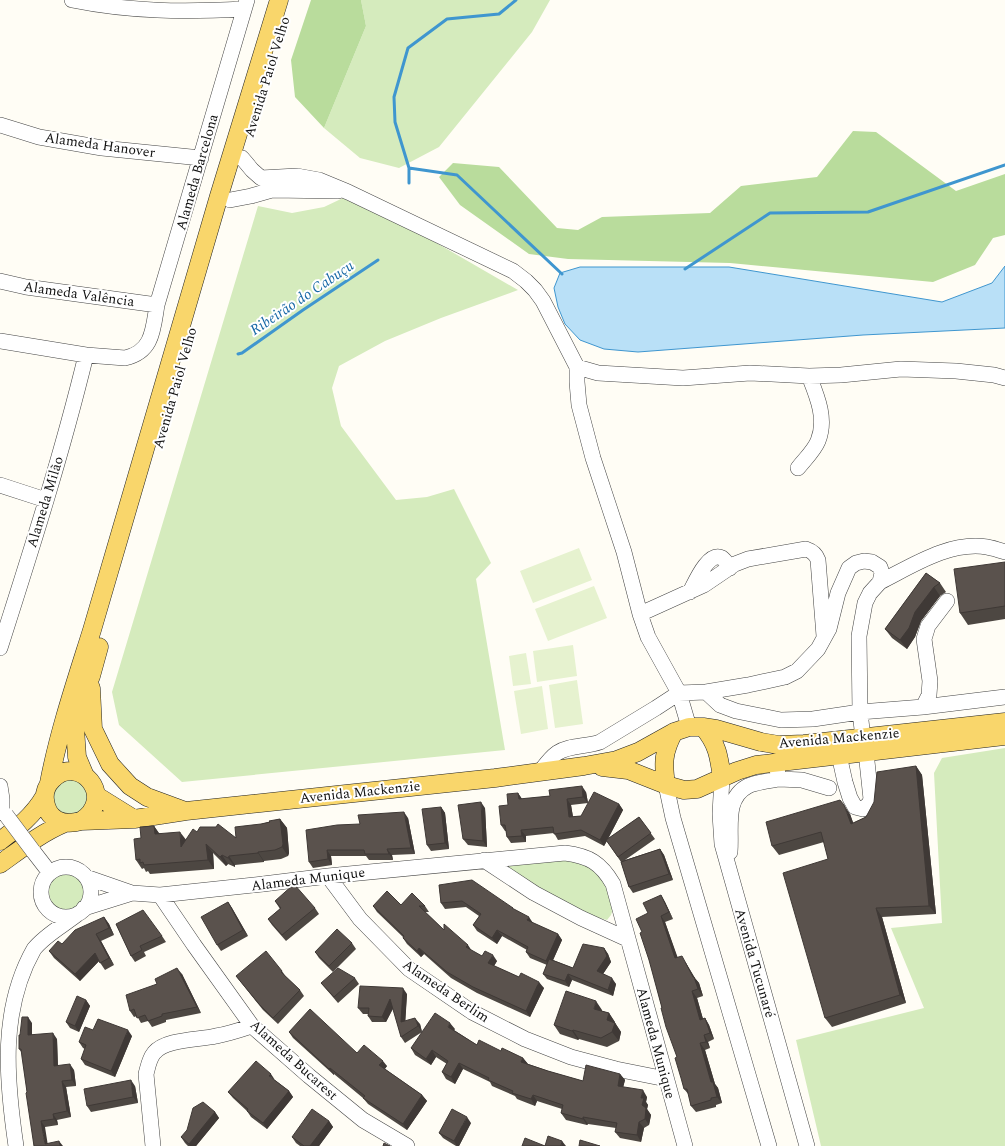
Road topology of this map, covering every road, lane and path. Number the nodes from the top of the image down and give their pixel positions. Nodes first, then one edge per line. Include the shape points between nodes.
1 (72, 0) edge
2 (279, 0) edge
3 (290, 0) edge
4 (245, 4) edge
5 (0, 125) edge
6 (201, 158) junction
7 (242, 158) junction
8 (270, 184) junction
9 (230, 200) junction
10 (0, 281) edge
11 (157, 305) junction
12 (0, 341) edge
13 (86, 355) junction
14 (577, 367) junction
15 (809, 376) junction
16 (1005, 378) edge
17 (798, 468) dead end
18 (0, 485) edge
19 (46, 500) junction
20 (1005, 552) edge
21 (880, 582) junction
22 (947, 601) dead end
23 (640, 614) junction
24 (3, 626) edge
25 (824, 639) junction
26 (0, 648) edge
27 (91, 676) junction
28 (706, 692) junction
29 (679, 693) junction
30 (1005, 696) edge
31 (923, 707) junction
32 (860, 712) junction
33 (1005, 722) edge
34 (689, 729) junction
35 (1005, 736) edge
36 (864, 745) junction
37 (838, 755) junction
38 (587, 766) junction
39 (777, 771) junction
40 (540, 772) junction
41 (85, 776) junction
42 (722, 778) junction
43 (666, 785) junction
44 (0, 786) edge
45 (829, 788) dead end
46 (47, 790) junction
47 (96, 796) junction
48 (186, 811) junction
49 (2, 812) edge
50 (134, 819) junction
51 (73, 822) junction
52 (0, 840) edge
53 (484, 860) junction
54 (726, 862) junction
55 (0, 864) edge
56 (50, 873) junction
57 (328, 876) junction
58 (86, 877) junction
59 (132, 894) junction
60 (160, 895) junction
61 (43, 902) junction
62 (81, 911) junction
63 (44, 938) junction
64 (628, 940) junction
65 (252, 1026) junction
66 (666, 1079) junction
67 (16, 1146) edge
68 (153, 1146) edge
69 (407, 1146) edge
70 (685, 1146) edge
71 (769, 1146) edge
72 (807, 1146) edge

1 - 4 street via 128,9 170,11
2 - 46 main road, Avenida Paiol Velho via 72,691 54,754
3 - 7 main road, Avenida Paiol Velho
4 - 6 street, Alameda Barcelona
5 - 6 street, Alameda Hanover via 39,137 102,148
6 - 11 street, Alameda Barcelona
7 - 8 street via 258,176
7 - 9 main road, Avenida Paiol Velho
8 - 9 street via 251,196
8 - 14 street via 300,183 348,192 513,271 526,281 543,301
9 - 27 main road, Avenida Paiol Velho
10 - 11 street, Alameda Valência via 26,287
11 - 13 street, Alameda Barcelona via 148,345 138,353 125,358
12 - 13 street
13 - 19 street, Alameda Milão
14 - 15 street via 598,373 675,377 750,373
14 - 23 street via 579,405 593,458 624,552
15 - 16 street via 901,369 956,371
15 - 17 street via 818,400 822,425 818,442
18 - 19 street
19 - 24 street, Alameda Milão
20 - 21 street via 987,547 967,546 952,549
21 - 25 street via 880,567 872,562 864,561 849,568 838,593
21 - 32 street via 864,602 859,636
22 - 31 street via 928,626 924,639 930,682 929,695
23 - 25 street via 704,585 735,564 748,559 806,549 812,551 818,560
23 - 29 street via 648,637
24 - 26 street, Alameda Milão
25 - 28 street via 797,671 784,677
27 - 41 main road, Avenida Paiol Velho via 83,695 75,728 77,757
27 - 48 main road via 93,729 110,764 130,786 147,797
28 - 29 street
28 - 32 street via 720,705 736,711 781,720 813,719
29 - 34 street
29 - 40 street via 600,742 557,752
30 - 31 street
31 - 32 street
32 - 36 street
33 - 36 main road, Avenida Mackenzie
34 - 36 main road, Avenida Mackenzie via 723,730 760,742 779,744
34 - 38 main road, Avenida Mackenzie via 617,760
34 - 42 main road via 711,736 718,750
34 - 43 main road via 667,745 664,756
35 - 36 main road, Avenida Mackenzie
36 - 37 main road, Avenida Mackenzie
36 - 37 street via 870,799 869,804 863,809 856,807 850,798
37 - 39 main road, Avenida Mackenzie
38 - 40 main road, Avenida Mackenzie
38 - 43 main road, Avenida Mackenzie via 628,770
39 - 42 main road, Avenida Mackenzie via 756,765
39 - 45 street
39 - 54 street via 737,795 731,808 730,854
40 - 48 main road, Avenida Mackenzie
41 - 46 main road via 78,772 62,773 55,776
41 - 47 main road, Avenida Paiol Velho via 95,788
42 - 43 main road, Avenida Mackenzie via 697,789 684,790
42 - 54 street, Avenida Tucunaré via 720,829
43 - 71 street via 673,818
44 - 49 street
46 - 51 main road via 46,806 50,814 57,820
46 - 52 main road via 33,813
47 - 50 main road
47 - 51 main road via 96,804 88,817
48 - 50 main road, Avenida Mackenzie
49 - 56 street, bridge
50 - 51 main road, Avenida Mackenzie
51 - 55 main road via 49,830
53 - 57 street, Alameda Munique
53 - 64 street via 534,893
53 - 64 street, Alameda Munique via 565,852 588,858 597,863 614,884
54 - 72 street, Avenida Tucunaré
56 - 58 street via 65,867 73,868
56 - 61 street via 42,883
57 - 60 street, Alameda Munique
57 - 66 street, Alameda Berlim via 360,919 409,969 472,1012 525,1039 571,1057
58 - 59 street, Alameda Munique
58 - 62 street via 90,896
59 - 60 street, Alameda Munique
59 - 62 street, Alameda Munique
60 - 65 street, Alameda Bucarest
61 - 62 street via 48,909 58,915 71,916
61 - 63 street via 46,926
62 - 63 street
63 - 67 street via 21,967 3,1021 2,1054
64 - 66 street, Alameda Munique
65 - 68 street via 219,1036 165,1045 154,1053 146,1074
65 - 69 street, Alameda Bucarest via 363,1120
66 - 70 street, Alameda Munique

